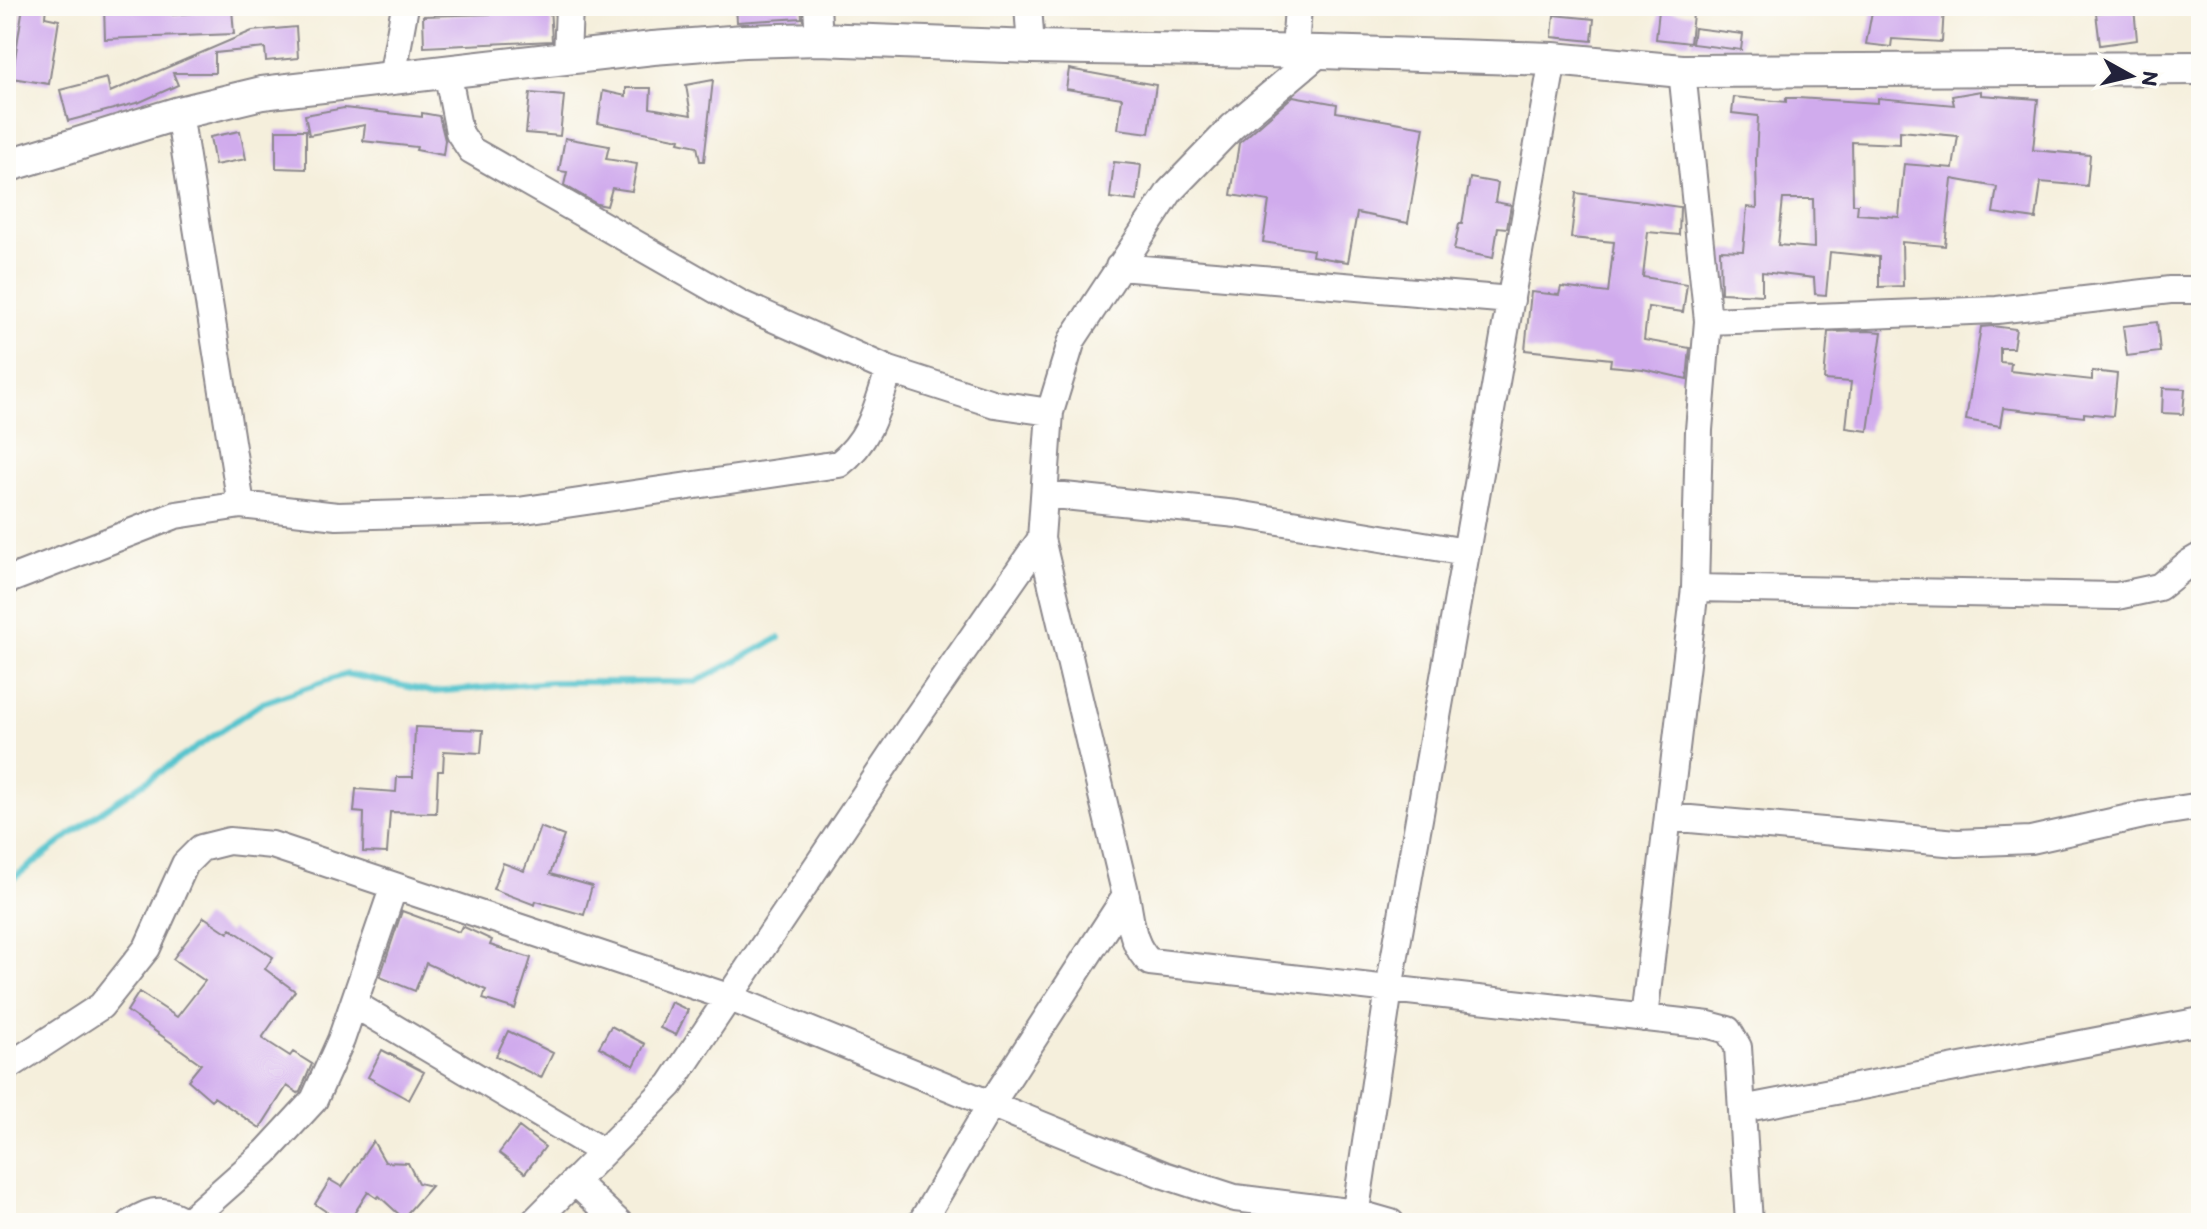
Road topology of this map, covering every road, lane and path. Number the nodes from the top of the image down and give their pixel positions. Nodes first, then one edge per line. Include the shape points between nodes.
1 (405, 6) edge
2 (569, 6) edge
3 (817, 6) edge
4 (1028, 6) edge
5 (1298, 6) edge
6 (819, 39) junction
7 (1031, 47) junction
8 (1308, 51) junction
9 (567, 58) junction
10 (1553, 59) junction
11 (2201, 68) edge
12 (447, 71) junction
13 (1682, 71) junction
14 (392, 78) junction
15 (179, 113) junction
16 (6, 166) edge
17 (1119, 267) junction
18 (2201, 290) edge
19 (1511, 300) junction
20 (1708, 321) junction
21 (889, 370) junction
22 (1050, 412) junction
23 (1045, 494) junction
24 (241, 505) junction
25 (1041, 539) junction
26 (1466, 552) junction
27 (2201, 556) edge
28 (6, 581) edge
29 (1695, 588) junction
30 (2201, 806) edge
31 (1668, 817) junction
32 (394, 886) junction
33 (1126, 896) junction
34 (1389, 989) junction
35 (728, 997) junction
36 (354, 1004) junction
37 (1644, 1018) junction
38 (2201, 1021) edge
39 (6, 1068) edge
40 (991, 1104) junction
41 (1742, 1109) junction
42 (603, 1152) junction
43 (574, 1181) junction
44 (1355, 1218) edge
45 (131, 1223) edge
46 (187, 1223) edge
47 (533, 1223) edge
48 (619, 1223) edge
49 (921, 1223) edge
50 (1391, 1223) edge
51 (1749, 1223) edge

1 - 14 street
2 - 9 street
3 - 6 street
4 - 7 street
5 - 8 street
6 - 7 street
6 - 9 street
7 - 8 street
8 - 10 street
8 - 17 street via 1170,191
9 - 12 street
10 - 13 street
10 - 19 street
11 - 13 street
12 - 14 street
12 - 21 street via 459,132 471,150 741,304
13 - 20 street
14 - 15 street via 262,93
15 - 16 street
15 - 24 street
17 - 19 street
17 - 22 street via 1072,340
18 - 20 street via 1997,310
19 - 26 street
20 - 29 street
21 - 22 street via 995,404
21 - 24 street via 872,423 857,450 839,464 518,511 337,516
22 - 23 street
23 - 25 street
23 - 26 street via 1237,514
24 - 28 street via 176,515
25 - 33 street
25 - 35 street
26 - 34 street
27 - 29 street via 2159,587 2117,596
29 - 31 street
30 - 31 street via 2031,840 1957,843
31 - 37 street
32 - 35 street
32 - 36 street
32 - 39 street via 272,845 229,841 201,848 185,864 147,948 101,1006
33 - 34 street via 1135,941 1150,962
33 - 40 street
34 - 37 street
34 - 44 street
35 - 40 street
35 - 42 street via 670,1085
36 - 42 street
36 - 46 street via 314,1100
37 - 41 street via 1728,1030 1738,1047
38 - 41 street
40 - 44 street via 1164,1175 1235,1198
40 - 49 street
41 - 51 street
42 - 43 street
43 - 47 street
43 - 48 street
44 - 50 street
45 - 46 street via 156,1210

